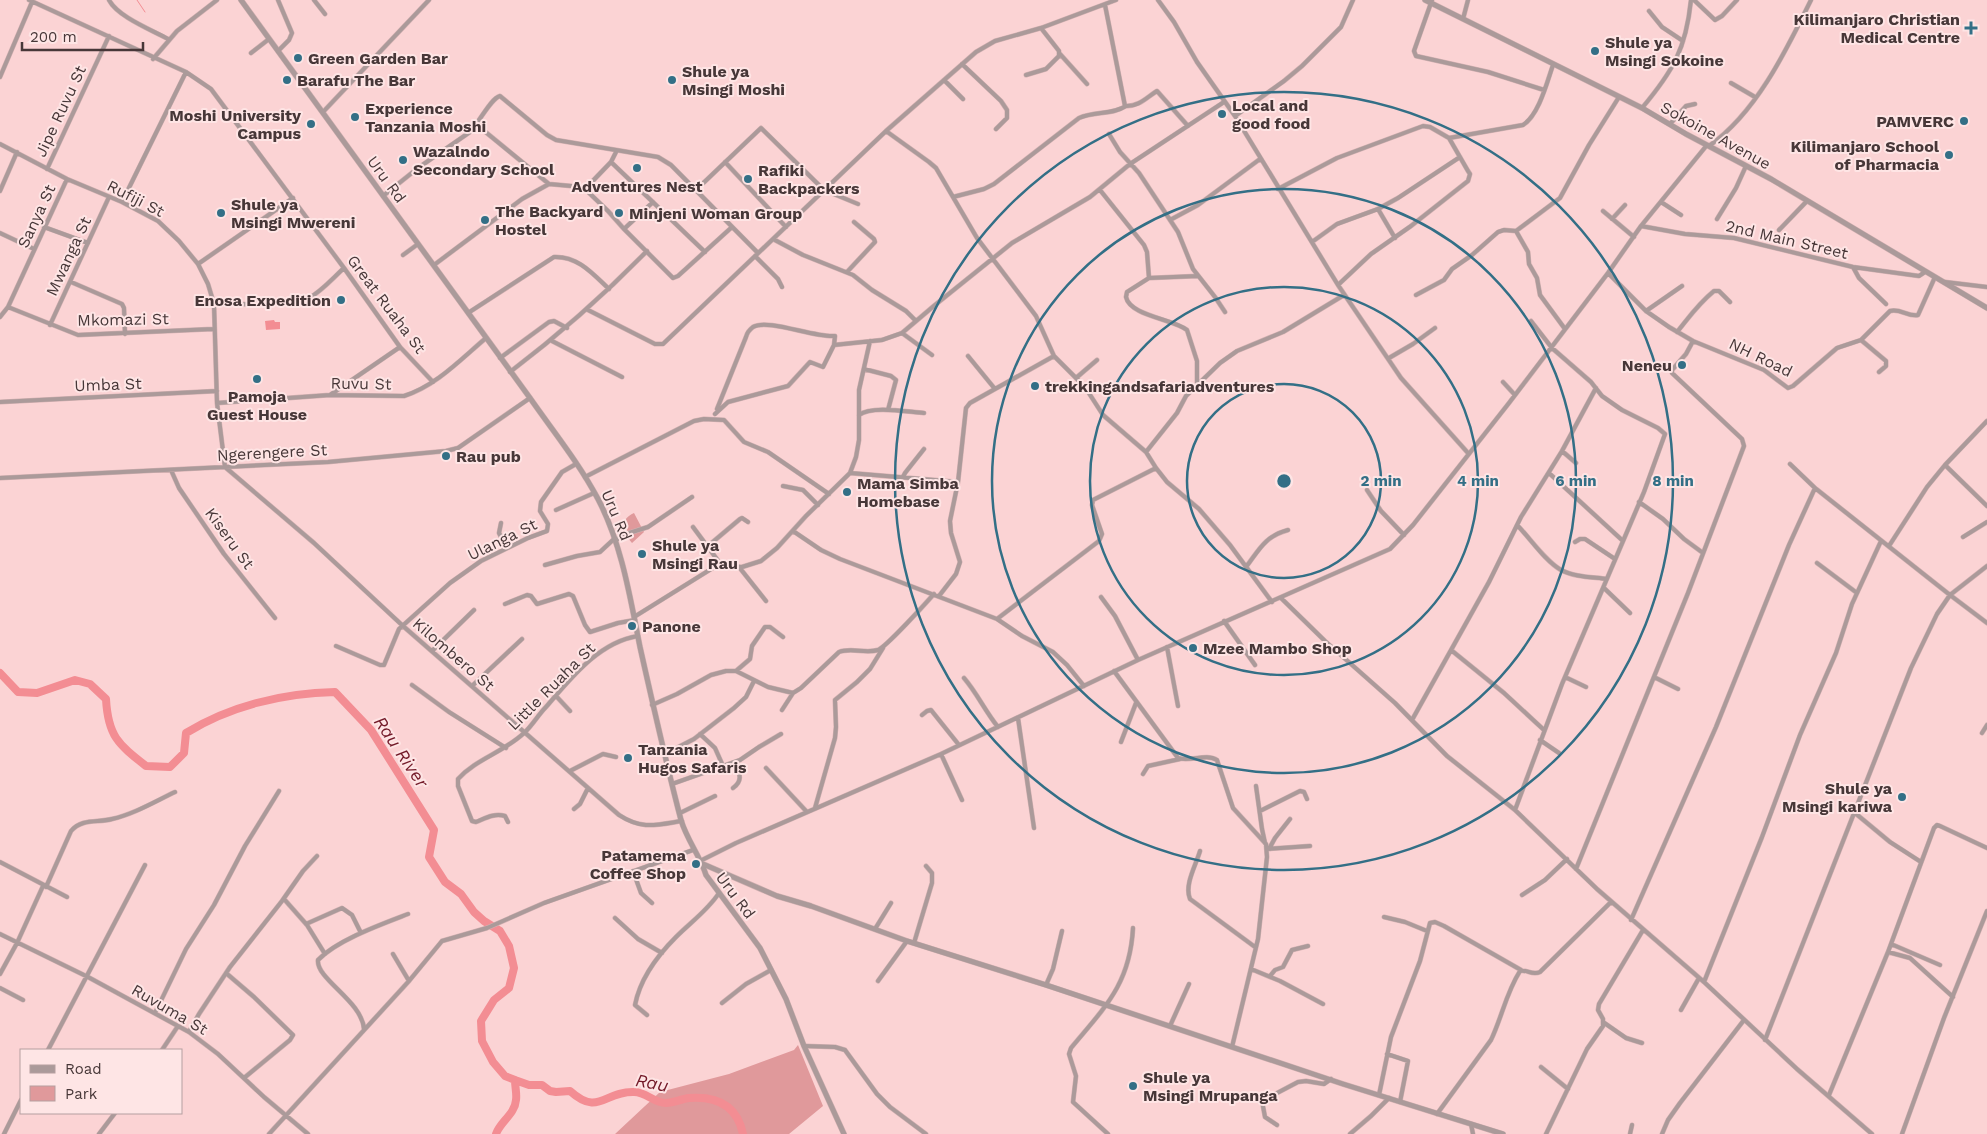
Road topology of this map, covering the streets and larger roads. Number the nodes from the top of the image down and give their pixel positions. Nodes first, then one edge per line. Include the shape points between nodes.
1 (109, 0) edge
2 (217, 0) edge
3 (240, 0) edge
4 (278, 0) edge
5 (314, 0) edge
6 (430, 0) edge
7 (1116, 0) edge
8 (1158, 0) edge
9 (1353, 0) edge
10 (1468, 0) edge
11 (1692, 0) edge
12 (1737, 0) edge
13 (1811, 0) edge
14 (30, 1) edge
15 (1429, 1) edge
16 (1105, 5) junction
17 (1649, 11) dead end
18 (325, 14) dead end
19 (1463, 19) junction
20 (1041, 28) junction
21 (109, 36) junction
22 (168, 39) junction
23 (270, 40) junction
24 (1683, 41) junction
25 (278, 51) junction
26 (251, 53) dead end
27 (1060, 54) junction
28 (154, 58) junction
29 (962, 64) junction
30 (1553, 65) junction
31 (186, 72) junction
32 (1026, 75) dead end
33 (0, 77) edge
34 (944, 80) junction
35 (1731, 83) dead end
36 (1086, 84) dead end
37 (1544, 90) junction
38 (1619, 97) junction
39 (1755, 97) junction
40 (963, 99) dead end
41 (1224, 102) junction
42 (1695, 104) dead end
43 (1126, 106) junction
44 (1642, 108) junction
45 (323, 112) junction
46 (1235, 116) junction
47 (477, 124) junction
48 (1670, 124) junction
49 (1188, 126) junction
50 (996, 129) dead end
51 (886, 131) junction
52 (1110, 134) dead end
53 (1450, 138) junction
54 (0, 144) edge
55 (1708, 146) junction
56 (17, 152) junction
57 (616, 152) junction
58 (1460, 157) junction
59 (1260, 159) junction
60 (611, 162) junction
61 (725, 162) junction
62 (1130, 164) junction
63 (1746, 166) junction
64 (47, 169) junction
65 (67, 179) junction
66 (549, 184) junction
67 (1278, 189) junction
68 (0, 190) edge
69 (585, 190) junction
70 (696, 190) junction
71 (824, 190) junction
72 (1100, 190) junction
73 (383, 196) junction
74 (109, 197) junction
75 (953, 197) junction
76 (293, 198) junction
77 (1807, 201) junction
78 (122, 202) junction
79 (653, 202) junction
80 (1661, 202) junction
81 (858, 204) dead end
82 (1625, 206) dead end
83 (1378, 209) junction
84 (1603, 211) dead end
85 (1682, 215) dead end
86 (1612, 219) junction
87 (1170, 220) junction
88 (1716, 220) dead end
89 (854, 222) dead end
90 (1641, 226) junction
91 (44, 227) junction
92 (732, 227) junction
93 (786, 227) junction
94 (624, 229) junction
95 (1779, 230) dead end
96 (1516, 231) junction
97 (0, 233) edge
98 (1634, 237) junction
99 (1395, 238) junction
100 (773, 239) junction
101 (1312, 242) junction
102 (88, 243) junction
103 (418, 244) junction
104 (34, 249) junction
105 (647, 251) junction
106 (705, 252) junction
107 (403, 255) dead end
108 (756, 255) junction
109 (994, 258) junction
110 (198, 264) junction
111 (434, 265) junction
112 (1853, 267) junction
113 (344, 268) junction
114 (847, 272) junction
115 (1925, 272) junction
116 (1608, 273) junction
117 (1198, 276) junction
118 (1935, 277) junction
119 (1149, 278) junction
120 (71, 282) junction
121 (1945, 282) junction
122 (1338, 285) junction
123 (782, 286) dead end
124 (1682, 286) dead end
125 (1987, 287) edge
126 (609, 290) junction
127 (1344, 295) junction
128 (1416, 295) dead end
129 (1730, 302) dead end
130 (214, 304) junction
131 (1886, 304) dead end
132 (8, 307) junction
133 (1987, 308) edge
134 (588, 310) junction
135 (1646, 311) junction
136 (1224, 312) dead end
137 (468, 313) junction
138 (0, 317) edge
139 (916, 321) junction
140 (1531, 321) dead end
141 (50, 325) junction
142 (567, 328) junction
143 (1435, 328) dead end
144 (213, 329) junction
145 (1565, 329) junction
146 (1677, 332) junction
147 (902, 333) junction
148 (125, 334) junction
149 (486, 338) junction
150 (1861, 340) junction
151 (552, 341) junction
152 (870, 341) junction
153 (1693, 341) junction
154 (834, 345) junction
155 (400, 347) junction
156 (1552, 348) junction
157 (932, 355) dead end
158 (968, 356) dead end
159 (1054, 356) junction
160 (500, 358) junction
161 (1389, 358) junction
162 (1097, 360) dead end
163 (864, 369) junction
164 (510, 372) junction
165 (1879, 372) dead end
166 (622, 377) dead end
167 (1076, 378) junction
168 (433, 382) junction
169 (1503, 382) dead end
170 (1197, 385) junction
171 (1596, 388) junction
172 (995, 389) junction
173 (217, 392) junction
174 (330, 395) junction
175 (1515, 395) junction
176 (530, 398) junction
177 (0, 402) edge
178 (217, 403) junction
179 (888, 410) junction
180 (924, 413) dead end
181 (859, 415) junction
182 (714, 416) junction
183 (1987, 421) edge
184 (924, 449) dead end
185 (1562, 451) junction
186 (1146, 452) junction
187 (1468, 453) junction
188 (1576, 463) dead end
189 (576, 464) junction
190 (1790, 464) dead end
191 (1945, 465) junction
192 (225, 467) junction
193 (1156, 468) junction
194 (171, 470) junction
195 (850, 473) junction
196 (1549, 474) junction
197 (585, 477) junction
198 (0, 478) edge
199 (903, 478) junction
200 (958, 482) junction
201 (783, 486) dead end
202 (1815, 488) junction
203 (1367, 490) dead end
204 (594, 493) junction
205 (829, 494) junction
206 (692, 497) dead end
207 (1639, 502) junction
208 (818, 504) junction
209 (1987, 506) edge
210 (556, 510) dead end
211 (501, 522) dead end
212 (748, 522) dead end
213 (1987, 522) edge
214 (1517, 525) junction
215 (693, 527) dead end
216 (1288, 530) dead end
217 (793, 531) junction
218 (1404, 535) junction
219 (1963, 537) dead end
220 (615, 539) junction
221 (1881, 540) junction
222 (1623, 541) junction
223 (1575, 542) dead end
224 (708, 546) junction
225 (1889, 546) junction
226 (507, 548) junction
227 (1703, 552) junction
228 (1615, 559) junction
229 (1817, 564) dead end
230 (545, 565) dead end
231 (722, 566) junction
232 (1987, 566) edge
233 (739, 567) junction
234 (1246, 567) junction
235 (1607, 579) junction
236 (1604, 588) junction
237 (1857, 593) junction
238 (937, 595) junction
239 (1950, 595) junction
240 (1101, 597) dead end
241 (1281, 598) junction
242 (766, 601) dead end
243 (1272, 602) junction
244 (505, 604) dead end
245 (474, 610) dead end
246 (1630, 612) dead end
247 (275, 618) dead end
248 (634, 618) junction
249 (997, 618) junction
250 (1224, 621) junction
251 (1987, 623) edge
252 (403, 626) junction
253 (638, 636) junction
254 (783, 637) dead end
255 (522, 639) dead end
256 (336, 646) dead end
257 (1168, 647) junction
258 (883, 648) junction
259 (1451, 650) junction
260 (432, 651) junction
261 (1138, 660) junction
262 (1255, 665) dead end
263 (1114, 671) junction
264 (736, 672) junction
265 (1565, 677) junction
266 (1654, 677) junction
267 (964, 678) dead end
268 (754, 681) junction
269 (412, 685) dead end
270 (472, 686) junction
271 (1084, 686) junction
272 (1586, 687) dead end
273 (1678, 689) dead end
274 (792, 693) junction
275 (556, 696) junction
276 (1136, 703) junction
277 (652, 705) junction
278 (1178, 706) dead end
279 (782, 710) dead end
280 (570, 711) dead end
281 (922, 715) dead end
282 (1018, 718) junction
283 (1412, 720) junction
284 (1987, 725) edge
285 (998, 727) junction
286 (1544, 730) junction
287 (525, 732) junction
288 (1982, 733) dead end
289 (700, 734) junction
290 (781, 734) dead end
291 (1540, 740) junction
292 (1121, 742) dead end
293 (959, 745) junction
294 (506, 748) junction
295 (1559, 753) dead end
296 (665, 754) junction
297 (941, 754) junction
298 (616, 757) dead end
299 (1180, 759) junction
300 (735, 762) junction
301 (723, 766) junction
302 (766, 768) dead end
303 (570, 771) junction
304 (1143, 774) dead end
305 (672, 784) junction
306 (1256, 786) dead end
307 (588, 788) junction
308 (733, 788) dead end
309 (279, 791) dead end
310 (174, 792) dead end
311 (715, 796) dead end
312 (1307, 799) dead end
313 (962, 800) dead end
314 (815, 808) junction
315 (574, 809) dead end
316 (1515, 810) junction
317 (1260, 811) junction
318 (807, 812) junction
319 (680, 813) junction
320 (1854, 813) junction
321 (1290, 820) dead end
322 (682, 821) junction
323 (508, 822) dead end
324 (1034, 828) dead end
325 (1310, 846) dead end
326 (1267, 847) junction
327 (1987, 848) edge
328 (693, 850) junction
329 (1200, 851) dead end
330 (317, 856) dead end
331 (1567, 859) junction
332 (0, 862) edge
333 (701, 862) junction
334 (1921, 862) junction
335 (145, 865) dead end
336 (926, 866) dead end
337 (1576, 869) junction
338 (633, 871) junction
339 (44, 887) junction
340 (720, 893) junction
341 (1522, 895) dead end
342 (67, 897) dead end
343 (284, 899) junction
344 (1611, 902) junction
345 (652, 903) dead end
346 (891, 903) dead end
347 (1987, 911) edge
348 (408, 914) dead end
349 (1384, 917) dead end
350 (615, 918) dead end
351 (1630, 920) junction
352 (306, 924) junction
353 (1133, 928) dead end
354 (875, 929) junction
355 (1642, 930) junction
356 (1062, 931) dead end
357 (1427, 931) junction
358 (361, 933) junction
359 (0, 934) edge
360 (907, 941) junction
361 (17, 943) junction
362 (914, 943) junction
363 (1892, 944) junction
364 (1308, 946) dead end
365 (1255, 947) junction
366 (1888, 952) junction
367 (662, 953) junction
368 (325, 954) junction
369 (393, 954) dead end
370 (1940, 965) dead end
371 (1251, 969) junction
372 (771, 970) junction
373 (1521, 970) junction
374 (226, 973) junction
375 (0, 974) edge
376 (1270, 976) junction
377 (88, 977) junction
378 (1699, 978) junction
379 (878, 980) dead end
380 (409, 981) junction
381 (1704, 982) junction
382 (1189, 984) dead end
383 (1046, 985) junction
384 (0, 988) edge
385 (1952, 997) junction
386 (23, 1000) dead end
387 (722, 1003) dead end
388 (1323, 1004) dead end
389 (1107, 1005) junction
390 (1681, 1010) dead end
391 (155, 1013) junction
392 (647, 1016) dead end
393 (1744, 1020) junction
394 (1603, 1022) junction
395 (178, 1026) junction
396 (1170, 1026) junction
397 (364, 1029) junction
398 (189, 1032) junction
399 (1765, 1040) junction
400 (1642, 1043) dead end
401 (804, 1046) junction
402 (1232, 1046) junction
403 (49, 1049) edge
404 (163, 1049) edge
405 (1386, 1054) junction
406 (1541, 1067) dead end
407 (244, 1078) junction
408 (1331, 1079) junction
409 (1568, 1089) junction
410 (1379, 1095) junction
411 (1829, 1095) junction
412 (1389, 1098) junction
413 (20, 1102) edge
414 (1400, 1102) junction
415 (114, 1114) edge
416 (1437, 1114) junction
417 (287, 1117) junction
418 (1470, 1124) junction
419 (1277, 1125) dead end
420 (1632, 1125) dead end
421 (4, 1134) edge
422 (99, 1134) edge
423 (269, 1134) edge
424 (308, 1134) edge
425 (844, 1134) edge
426 (926, 1134) edge
427 (1108, 1134) edge
428 (1350, 1134) edge
429 (1473, 1134) edge
430 (1503, 1134) edge
431 (1546, 1134) edge
432 (1630, 1134) edge
433 (1662, 1134) edge
434 (1872, 1134) edge
435 (1902, 1134) edge

1 - 22 street via 133,20
2 - 22 street
3 - 23 street, Uru Rd
4 - 25 street via 292,33 290,40
5 - 18 street
6 - 45 street
7 - 16 street
8 - 41 street
9 - 46 street via 1341,27 1302,66
10 - 19 street
11 - 12 street via 1715,20
11 - 24 street
13 - 39 street via 1788,49
14 - 21 street, Great Ruaha St
14 - 33 street
15 - 19 street, Sokoine Avenue
15 - 37 street via 1414,51 1416,56 1488,72
16 - 20 street
16 - 43 street
17 - 24 street via 1662,27
19 - 30 street, Sokoine Avenue
20 - 27 street
20 - 29 street via 994,41
21 - 28 street, Great Ruaha St
21 - 64 street, Jipe Ruvu St
22 - 28 street
23 - 25 street, Uru Rd
23 - 26 street
24 - 44 street via 1672,68
25 - 45 street, Uru Rd
27 - 32 street via 1046,69
27 - 36 street
28 - 31 street, Great Ruaha St
29 - 34 street
29 - 50 street via 1004,104 1007,118
30 - 37 street
30 - 38 street, Sokoine Avenue
31 - 76 street, Great Ruaha St via 210,89
31 - 78 street
34 - 40 street
34 - 51 street
35 - 39 street
37 - 53 street via 1533,116 1523,125
38 - 44 street, Sokoine Avenue
38 - 96 street via 1560,198
39 - 55 street via 1726,134
41 - 46 street
41 - 49 street
42 - 48 street via 1686,106
43 - 49 street via 1145,101 1157,90
43 - 75 street via 1079,118 994,184
44 - 48 street, Sokoine Avenue
45 - 73 street, Uru Rd
46 - 59 street
47 - 57 street via 493,100 500,96 556,140
47 - 66 street
47 - 73 street
48 - 55 street, Sokoine Avenue
49 - 62 street
51 - 71 street
51 - 75 street via 932,164
52 - 62 street
53 - 58 street
53 - 67 street via 1423,126 1337,158
54 - 56 street, Rufiji St
55 - 63 street, Sokoine Avenue
55 - 80 street
56 - 64 street, Rufiji St
56 - 68 street
57 - 60 street
57 - 70 street via 658,158 671,165
58 - 83 street
58 - 99 street via 1470,174 1468,181
59 - 67 street
59 - 87 street via 1198,205
60 - 69 street
60 - 79 street
61 - 70 street
61 - 71 street via 761,128
61 - 93 street
62 - 72 street
62 - 87 street
63 - 77 street, Sokoine Avenue
63 - 88 street
64 - 65 street, Rufiji St
65 - 74 street, Rufiji St
65 - 91 street, Sanya St
66 - 69 street
66 - 111 street via 522,199
67 - 101 street
69 - 94 street
70 - 92 street
71 - 81 street
71 - 93 street
72 - 109 street via 1012,243
72 - 119 street via 1144,245
73 - 103 street, Uru Rd
74 - 78 street, Rufiji St
74 - 102 street, Mwanga St
75 - 109 street via 977,238
76 - 110 street
76 - 113 street, Great Ruaha St
77 - 95 street
77 - 115 street, Sokoine Avenue
78 - 110 street, Rufiji St via 158,221
79 - 94 street
79 - 106 street
80 - 85 street
80 - 90 street
82 - 86 street
83 - 99 street
83 - 101 street via 1337,224
84 - 86 street
86 - 98 street
87 - 117 street via 1181,236
89 - 114 street via 876,242
90 - 98 street
90 - 112 street, 2nd Main Street via 1734,238
91 - 102 street
91 - 104 street, Sanya St
92 - 106 street
92 - 108 street
93 - 100 street
94 - 105 street
96 - 128 street via 1498,232 1452,268 1444,280
96 - 145 street via 1528,252 1540,295
97 - 104 street
98 - 116 street
99 - 122 street via 1371,254
100 - 108 street
100 - 114 street
101 - 122 street
102 - 120 street, Mwanga St
103 - 107 street
103 - 111 street, Uru Rd
104 - 132 street, Sanya St
105 - 106 street via 673,278
105 - 126 street
108 - 123 street
108 - 134 street via 660,345
109 - 139 street
109 - 159 street via 1036,316
110 - 130 street, Rufiji St
111 - 137 street, Uru Rd
112 - 115 street, 2nd Main Street via 1919,276
112 - 131 street via 1859,278
113 - 130 street via 307,300
113 - 155 street, Great Ruaha St
114 - 139 street
115 - 118 street, Sokoine Avenue
116 - 135 street, NH Road
116 - 145 street
117 - 119 street
117 - 136 street
118 - 121 street, Sokoine Avenue
118 - 150 street, NH Road via 1918,315 1890,311
119 - 170 street via 1127,292 1126,300 1138,309 1186,329 1197,361
120 - 141 street, Mwanga St
120 - 148 street via 122,304
121 - 125 street
121 - 133 street, Sokoine Avenue
122 - 127 street
124 - 135 street
126 - 134 street
126 - 137 street via 577,261 554,258
127 - 161 street
127 - 170 street via 1277,335 1237,351
129 - 146 street via 1719,291 1714,291 1693,309
130 - 144 street, Rufiji St
132 - 138 street, Sanya St
132 - 141 street, Mkomazi St
134 - 142 street
135 - 146 street, NH Road
137 - 149 street, Uru Rd
139 - 147 street
140 - 156 street
141 - 148 street, Mkomazi St via 78,335
142 - 151 street
142 - 160 street via 549,322
143 - 161 street
144 - 148 street, Mkomazi St
144 - 173 street, Rufiji St
145 - 156 street
146 - 153 street, NH Road
147 - 152 street
147 - 157 street
149 - 160 street, Uru Rd
149 - 168 street, Ruvu St
150 - 153 street, NH Road via 1836,348 1788,388 1764,370
150 - 165 street via 1886,362
151 - 164 street
151 - 166 street
152 - 154 street
152 - 163 street
153 - 227 street via 1672,373 1742,439 1744,446
154 - 182 street via 823,367 810,362 788,386 728,402
154 - 182 street via 835,336 766,325 751,328
155 - 168 street, Great Ruaha St
155 - 174 street
156 - 171 street
156 - 175 street
158 - 172 street
159 - 167 street
159 - 172 street
160 - 164 street, Uru Rd
161 - 187 street via 1406,385
162 - 167 street
163 - 179 street via 896,380
163 - 181 street
164 - 176 street, Uru Rd
167 - 186 street via 1103,415
168 - 174 street, Ruvu St via 404,396
169 - 175 street
170 - 186 street
171 - 185 street
171 - 207 street via 1611,403 1665,434
172 - 200 street via 966,408
173 - 177 street, Umba St
173 - 178 street, Rufiji St
174 - 178 street, Ruvu St
175 - 187 street
176 - 189 street, Uru Rd
176 - 192 street, Ngerengere St via 458,448 446,451
178 - 192 street, Rufiji St
179 - 180 street
179 - 181 street via 865,411
181 - 195 street via 856,457
182 - 197 street via 694,421
182 - 205 street via 726,421 744,442 768,452
183 - 191 street
184 - 199 street
185 - 188 street
185 - 196 street
186 - 193 street
187 - 218 street
189 - 197 street, Uru Rd
189 - 226 street, Ulanga St via 562,472 541,502 540,511 548,524 548,531
190 - 202 street
191 - 209 street
191 - 225 street
192 - 194 street, Ngerengere St
192 - 252 street, Kilombero St via 314,543
193 - 234 street via 1167,482 1199,509
193 - 249 street via 1093,500 1102,534 1099,541
194 - 198 street, Ngerengere St
194 - 247 street, Kiseru St via 179,488 224,554
195 - 199 street
195 - 205 street
196 - 214 street
196 - 222 street
197 - 204 street, Uru Rd
199 - 200 street
200 - 238 street via 950,527 960,562 956,574
201 - 208 street via 803,490
202 - 221 street
202 - 351 street via 1725,706
203 - 218 street via 1381,511
204 - 210 street
204 - 220 street, Uru Rd
205 - 208 street
206 - 220 street via 648,527
207 - 222 street
207 - 227 street
208 - 217 street
211 - 226 street via 499,533
212 - 224 street via 740,519
213 - 219 street
214 - 235 street via 1560,569
214 - 259 street
215 - 224 street
216 - 234 street via 1270,538
217 - 233 street via 761,561
217 - 238 street via 835,557
218 - 241 street via 1390,549
220 - 230 street via 600,552
220 - 248 street, Uru Rd
221 - 225 street
221 - 237 street
222 - 228 street
223 - 228 street via 1585,539
224 - 231 street
225 - 239 street
226 - 252 street, Ulanga St via 454,579
227 - 266 street
228 - 235 street
229 - 237 street
231 - 233 street
231 - 248 street via 714,567
232 - 239 street
233 - 242 street
234 - 243 street
235 - 236 street
236 - 246 street
236 - 265 street
237 - 381 street
238 - 249 street
238 - 258 street
239 - 251 street
239 - 320 street via 1937,614 1911,668
240 - 261 street
241 - 243 street
241 - 283 street
243 - 250 street
244 - 248 street via 527,595 537,604 569,594 573,596 590,632
245 - 260 street
248 - 253 street, Uru Rd
249 - 271 street via 1053,652
250 - 257 street
250 - 262 street
252 - 256 street, Ulanga St via 397,632 383,666
252 - 260 street, Kilombero St
253 - 275 street, Little Ruaha St via 622,639 606,648
253 - 277 street, Uru Rd
254 - 264 street via 765,626 752,646 751,657
255 - 270 street
257 - 261 street
257 - 278 street
258 - 274 street via 868,652 839,652
258 - 314 street via 870,670 835,700 834,743
259 - 283 street
259 - 286 street
260 - 270 street, Kilombero St
261 - 263 street
263 - 271 street
263 - 276 street
264 - 268 street
264 - 277 street via 718,672
265 - 272 street
265 - 286 street
266 - 273 street
266 - 337 street
267 - 285 street
268 - 274 street
268 - 289 street via 746,698
269 - 294 street
270 - 287 street, Kilombero St
271 - 282 street
274 - 279 street
275 - 280 street
275 - 287 street, Little Ruaha St
276 - 292 street
276 - 299 street
277 - 296 street, Uru Rd
281 - 293 street via 931,710
282 - 285 street
282 - 324 street
283 - 316 street via 1447,756
284 - 288 street
285 - 293 street
286 - 291 street
287 - 294 street, Little Ruaha St
287 - 303 street, Kilombero St
289 - 296 street
289 - 301 street via 715,748
290 - 300 street
291 - 295 street
291 - 316 street
293 - 297 street
294 - 323 street, Little Ruaha St via 474,766 457,781 472,821 498,815 505,816
296 - 305 street, Uru Rd
297 - 313 street
297 - 314 street
298 - 303 street via 603,754
299 - 304 street via 1148,766
299 - 326 street via 1215,759 1233,808
300 - 301 street
300 - 308 street via 741,778
301 - 305 street
302 - 318 street
303 - 307 street, Kilombero St
305 - 319 street, Uru Rd
306 - 317 street
307 - 315 street
307 - 322 street, Kilombero St via 631,823 648,826
309 - 391 street via 186,949
310 - 339 street via 111,820 78,824 71,831
311 - 319 street
312 - 317 street via 1300,791
314 - 318 street
316 - 331 street
317 - 326 street
318 - 333 street
319 - 322 street, Uru Rd
320 - 334 street
320 - 399 street
321 - 326 street
322 - 328 street, Uru Rd
325 - 326 street
326 - 365 street via 1263,902
327 - 334 street via 1937,825
328 - 333 street, Uru Rd
328 - 338 street
329 - 365 street via 1189,887 1190,898
330 - 343 street
331 - 337 street
331 - 341 street via 1545,880
332 - 339 street
333 - 340 street, Uru Rd via 706,875
333 - 354 street via 777,896
334 - 363 street
335 - 377 street
336 - 362 street via 932,872 932,883
337 - 344 street
338 - 345 street via 641,893
338 - 380 street via 539,905 487,928 442,942
339 - 342 street
339 - 361 street
340 - 367 street
340 - 372 street, Uru Rd via 760,948
343 - 352 street
343 - 374 street
344 - 351 street
344 - 373 street via 1540,972 1535,974
346 - 354 street
347 - 385 street
348 - 358 street
349 - 357 street
350 - 367 street via 638,939
351 - 355 street
352 - 358 street via 342,908 352,915
352 - 368 street
353 - 389 street via 1125,971
354 - 360 street
355 - 378 street
355 - 394 street via 1599,1004
356 - 383 street
357 - 373 street via 1430,923 1437,923
357 - 405 street via 1420,961
358 - 368 street
359 - 361 street, Ruvuma St
360 - 362 street
360 - 379 street
361 - 375 street
361 - 377 street, Ruvuma St
362 - 383 street
363 - 366 street
363 - 370 street
364 - 376 street via 1292,950 1282,967
365 - 371 street
366 - 385 street via 1910,958
366 - 411 street
367 - 392 street via 646,976 635,1003
368 - 397 street via 318,960 320,971 358,1012
369 - 380 street
371 - 376 street
371 - 402 street
372 - 387 street
372 - 401 street, Uru Rd
373 - 416 street via 1509,991 1491,1040
374 - 398 street
374 - 407 street via 293,1035
376 - 388 street
377 - 391 street, Ruvuma St
377 - 403 street
378 - 381 street
378 - 390 street
380 - 397 street
381 - 393 street
382 - 396 street
383 - 389 street
384 - 386 street
385 - 435 street
389 - 396 street
389 - 427 street via 1069,1054 1076,1076 1073,1102
391 - 395 street, Ruvuma St
393 - 399 street
393 - 433 street via 1680,1103
394 - 400 street via 1626,1038
394 - 409 street
395 - 398 street, Ruvuma St
395 - 404 street
396 - 402 street
397 - 417 street
398 - 407 street, Ruvuma St
399 - 411 street
401 - 425 street, Uru Rd
401 - 426 street via 845,1050 884,1101
402 - 408 street
405 - 410 street
405 - 414 street via 1408,1061
406 - 409 street
407 - 417 street, Ruvuma St
408 - 410 street
408 - 419 street via 1324,1084 1298,1082 1262,1101 1265,1117
409 - 431 street
410 - 412 street
411 - 434 street
412 - 414 street
412 - 428 street
413 - 421 street
414 - 416 street
415 - 422 street
416 - 418 street
417 - 423 street
417 - 424 street, Ruvuma St
418 - 429 street
418 - 430 street
420 - 432 street

